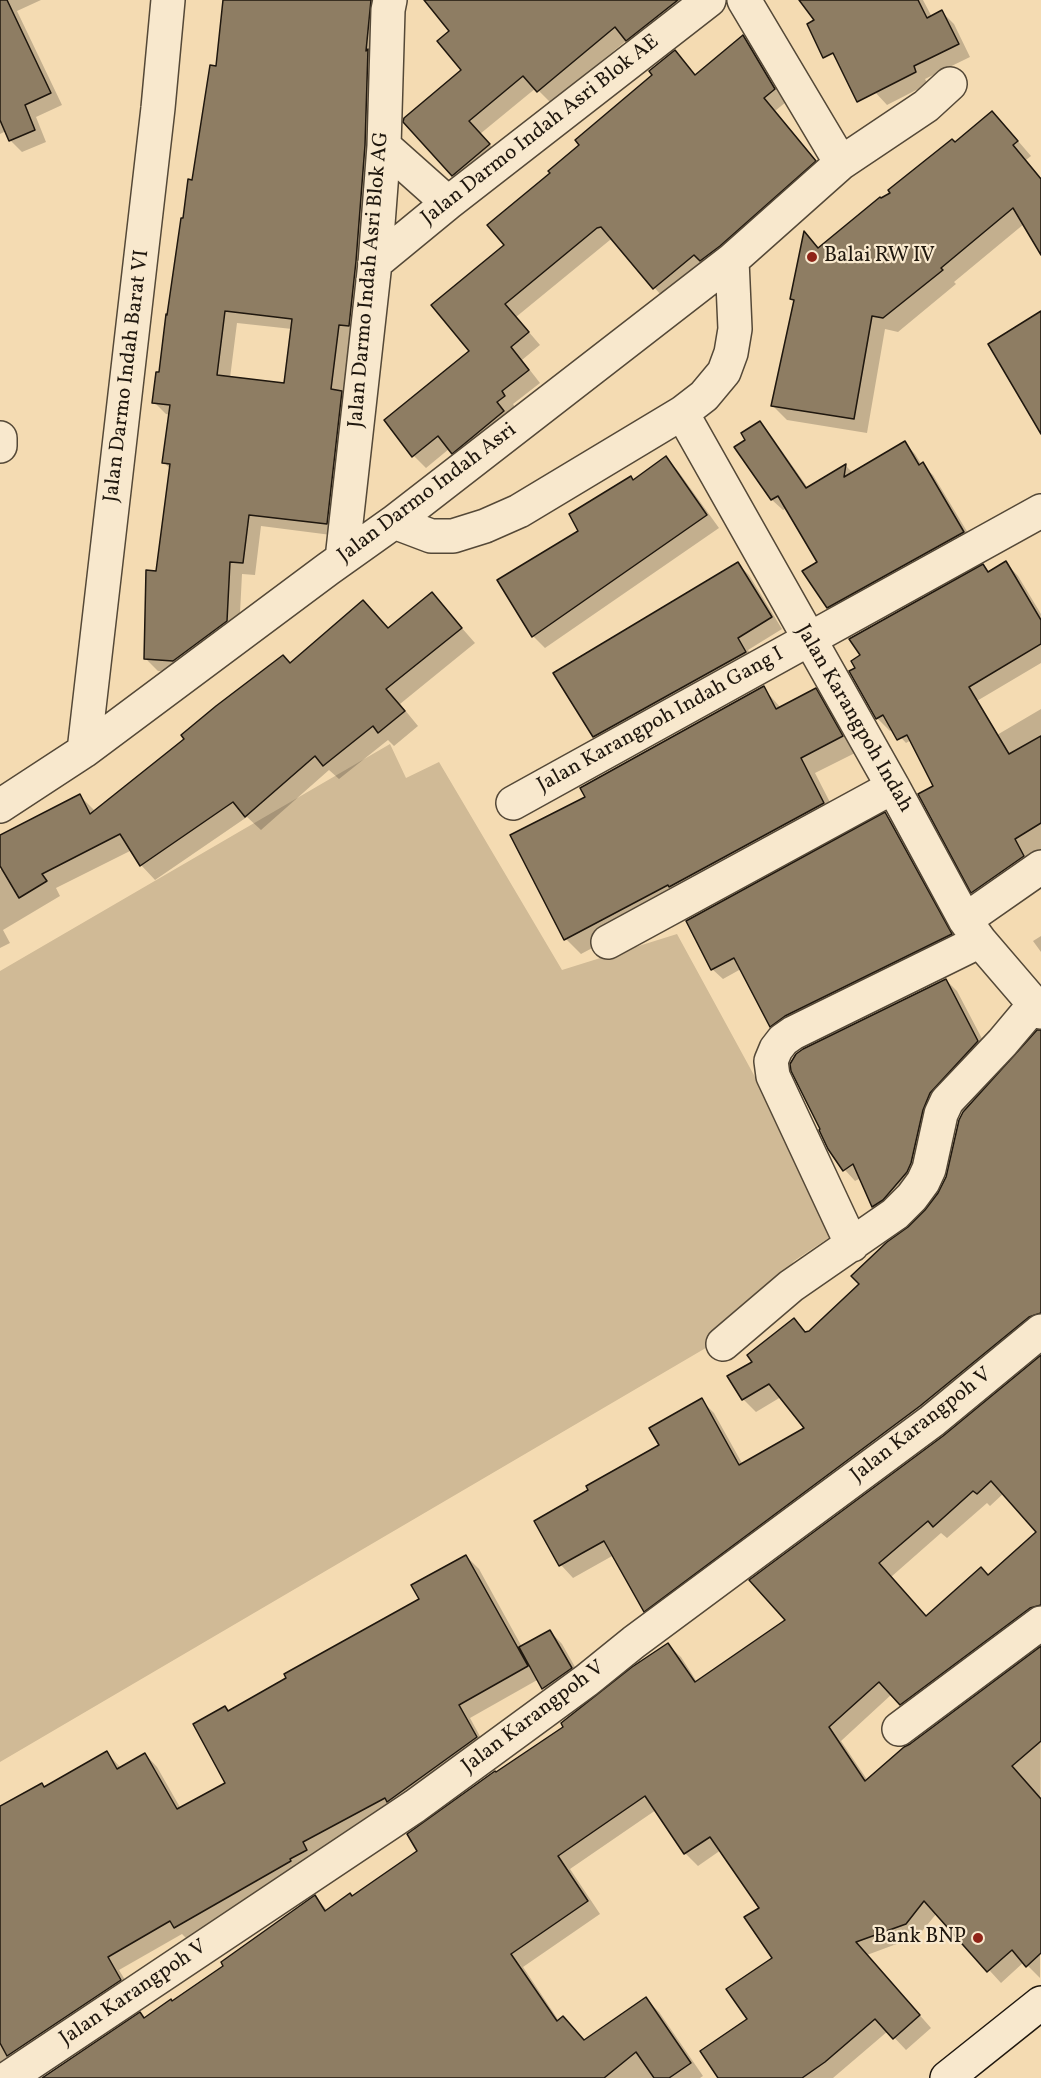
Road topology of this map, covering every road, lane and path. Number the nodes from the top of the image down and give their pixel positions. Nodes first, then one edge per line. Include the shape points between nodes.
1 (168, 0) edge
2 (390, 0) edge
3 (709, 0) edge
4 (744, 0) edge
5 (950, 84) dead end
6 (384, 146) junction
7 (841, 163) junction
8 (448, 203) junction
9 (732, 260) junction
10 (375, 263) junction
11 (682, 413) junction
12 (0, 438) edge
13 (0, 446) edge
14 (1041, 511) edge
15 (394, 522) junction
16 (342, 559) junction
17 (808, 639) junction
18 (84, 751) junction
19 (893, 788) junction
20 (513, 803) dead end
21 (0, 806) edge
22 (1041, 867) edge
23 (973, 931) junction
24 (608, 942) dead end
25 (1037, 1009) edge
26 (852, 1245) junction
27 (1041, 1331) edge
28 (723, 1344) dead end
29 (1041, 1623) edge
30 (899, 1729) dead end
31 (1041, 2003) edge
32 (8, 2078) edge
33 (947, 2078) edge

1 - 18 street, Jalan Darmo Indah Barat VI
2 - 6 street, Jalan Darmo Indah Asri Blok AG
3 - 8 street, Jalan Darmo Indah Asri Blok AE
4 - 7 street
5 - 7 street, Jalan Darmo Indah Asri via 926,106
6 - 8 street
6 - 10 street, Jalan Darmo Indah Asri Blok AG
7 - 9 street, Jalan Darmo Indah Asri
8 - 10 street, Jalan Darmo Indah Asri Blok AE
9 - 11 street via 735,328 731,353 724,372 704,396
9 - 15 street, Jalan Darmo Indah Asri
10 - 16 street, Jalan Darmo Indah Asri Blok AG
11 - 15 street via 519,511 485,526 453,536 431,536
11 - 17 street, Jalan Karangpoh Indah
12 - 13 street
14 - 17 street, Jalan Karangpoh Indah Gang I
15 - 16 street, Jalan Darmo Indah Asri
16 - 18 street, Jalan Darmo Indah Asri
17 - 19 street, Jalan Karangpoh Indah
17 - 20 street, Jalan Karangpoh Indah Gang I
18 - 21 street, Jalan Darmo Indah Asri
19 - 23 street, Jalan Karangpoh Indah
19 - 24 street
22 - 23 street
23 - 25 street, Jalan Karangpoh Indah
23 - 26 street via 793,1033 783,1040 771,1061 772,1076
25 - 26 street via 947,1101 929,1169 918,1189 895,1214
26 - 28 street via 791,1286
27 - 32 street, Jalan Karangpoh V via 932,1421 416,1806
29 - 30 street
31 - 33 street

